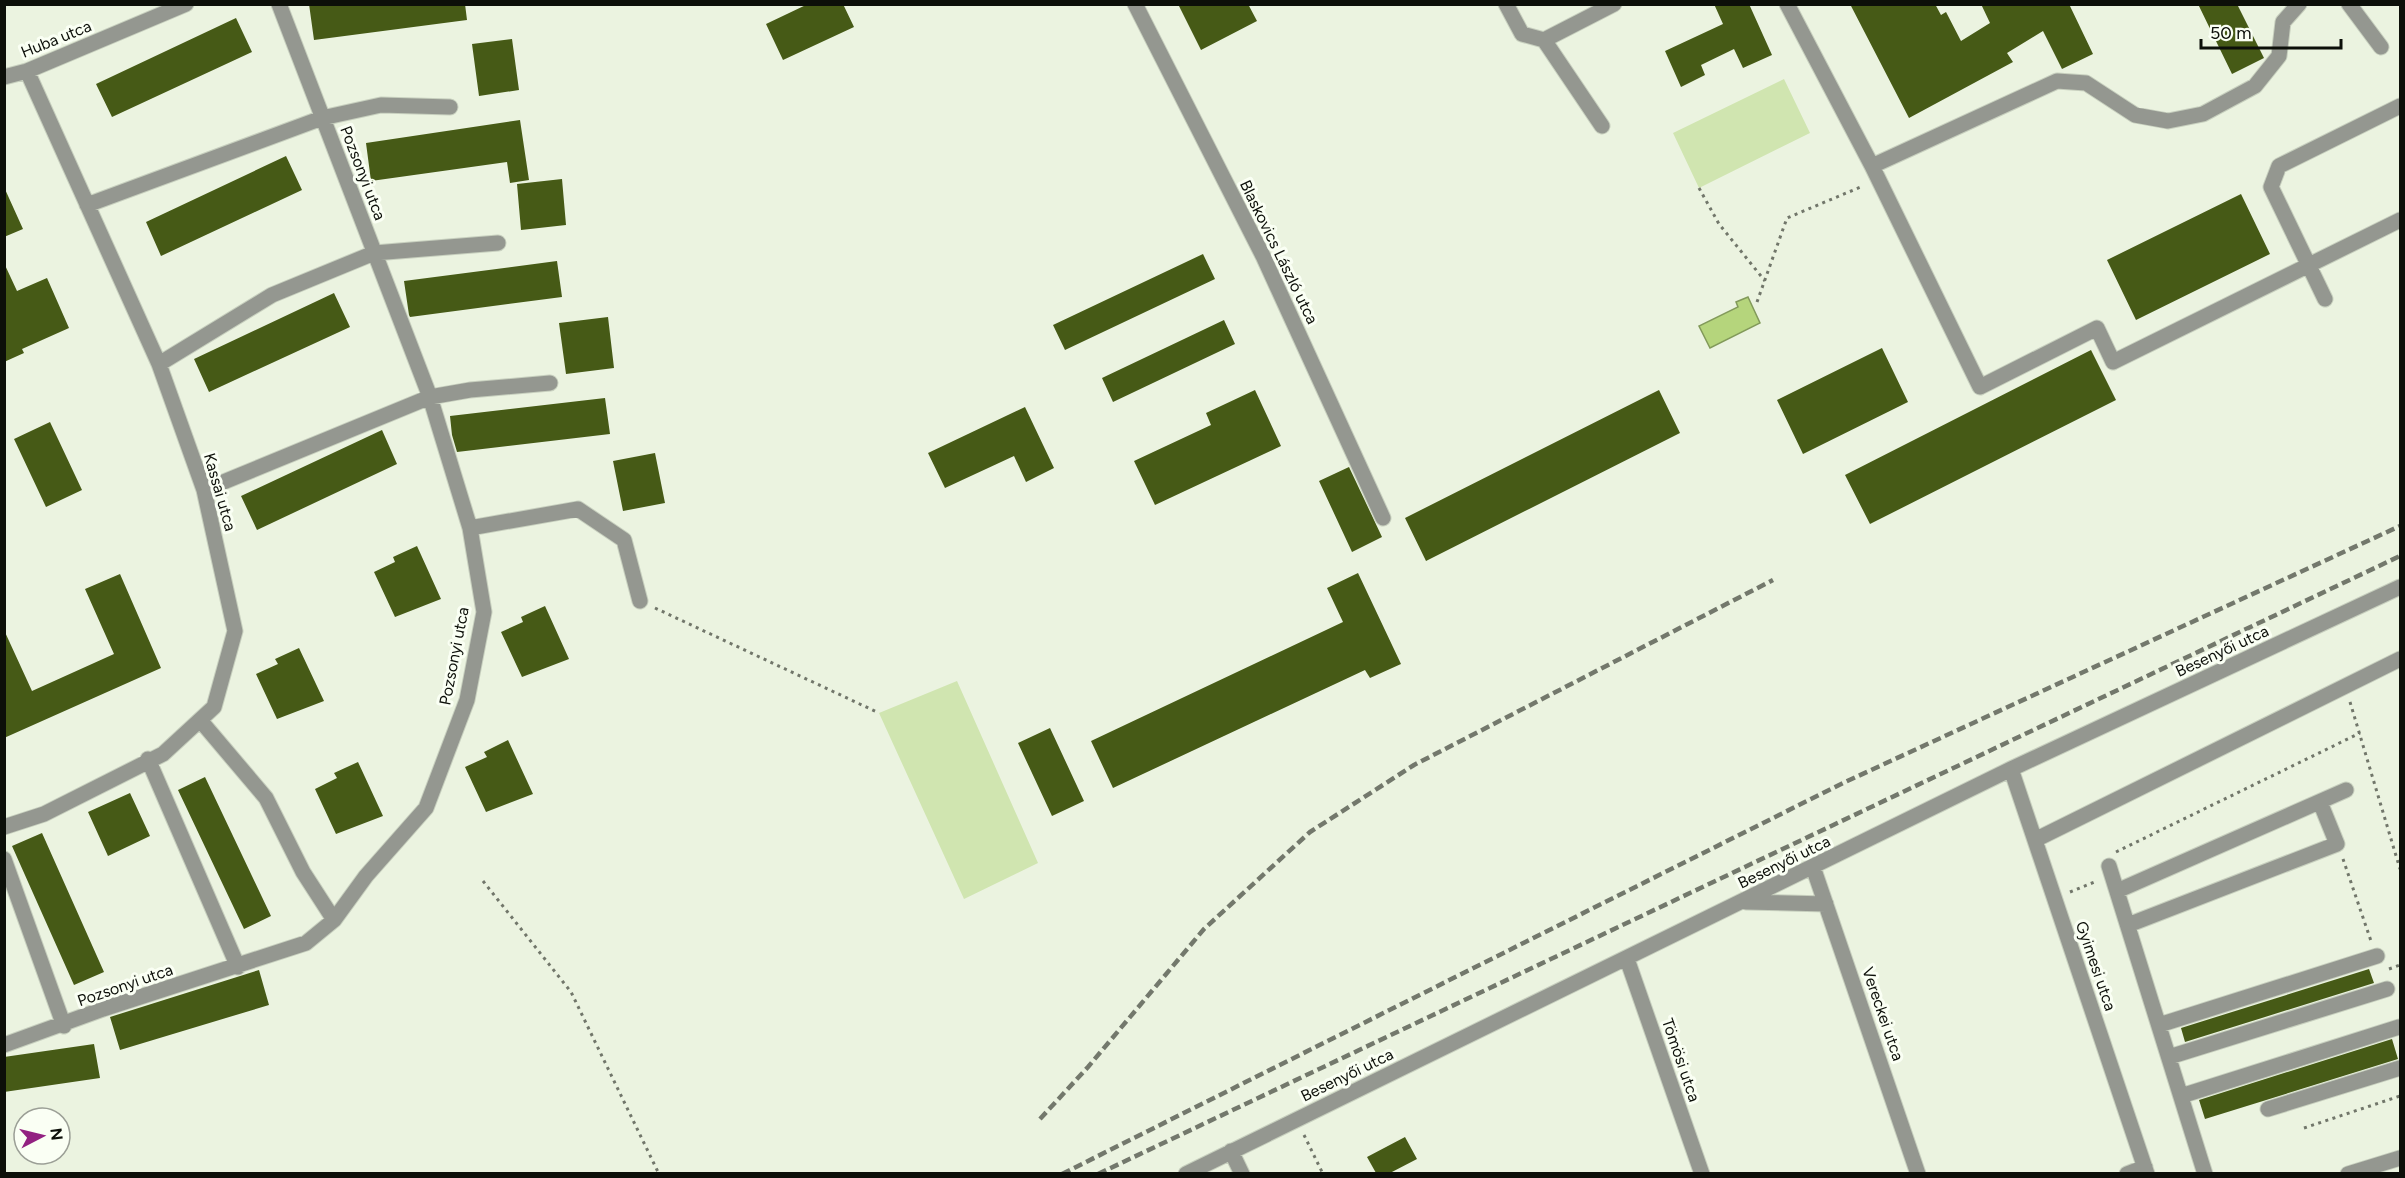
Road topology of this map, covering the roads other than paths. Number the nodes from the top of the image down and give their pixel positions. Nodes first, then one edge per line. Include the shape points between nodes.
1 (186, 4) edge
2 (279, 4) edge
3 (1135, 4) edge
4 (1506, 4) edge
5 (1614, 4) edge
6 (1786, 4) edge
7 (2299, 4) edge
8 (2349, 4) edge
9 (1544, 40) junction
10 (2381, 47) dead end
11 (27, 71) junction
12 (4, 77) edge
13 (2400, 106) edge
14 (450, 107) dead end
15 (322, 118) junction
16 (1602, 126) dead end
17 (1875, 173) junction
18 (87, 205) junction
19 (2400, 220) edge
20 (498, 243) dead end
21 (374, 253) junction
22 (2309, 266) junction
23 (2325, 299) dead end
24 (159, 364) junction
25 (550, 383) dead end
26 (430, 397) junction
27 (204, 490) junction
28 (1383, 518) dead end
29 (470, 528) junction
30 (2400, 587) edge
31 (640, 602) road end
32 (2400, 659) edge
33 (200, 720) junction
34 (148, 759) junction
35 (2011, 769) junction
36 (2346, 790) dead end
37 (2320, 801) junction
38 (4, 827) edge
39 (2035, 840) junction
40 (4, 859) edge
41 (1813, 867) junction
42 (2110, 870) road end
43 (2117, 891) junction
44 (1743, 902) junction
45 (1826, 904) junction
46 (334, 920) junction
47 (2128, 925) junction
48 (2377, 956) road end
49 (1627, 959) junction
50 (238, 967) junction
51 (2387, 989) dead end
52 (2159, 1025) junction
53 (64, 1026) junction
54 (2399, 1027) dead end
55 (4, 1046) edge
56 (2169, 1057) junction
57 (2400, 1068) edge
58 (2181, 1096) junction
59 (2268, 1109) dead end
60 (1231, 1151) junction
61 (2400, 1158) edge
62 (2146, 1170) edge
63 (1186, 1173) edge
64 (1242, 1173) edge
65 (1702, 1173) edge
66 (1918, 1173) edge
67 (2127, 1173) edge
68 (2205, 1173) edge
69 (2348, 1173) edge

1 - 11 street, Huba utca
2 - 15 street, Pozsonyi utca
3 - 28 street, Blaskovics László utca via 1263,256
4 - 9 street via 1522,34
5 - 9 street
6 - 17 street
7 - 17 street via 2283,22 2279,56 2255,86 2203,114 2168,121 2135,115 2086,84 2056,81
8 - 10 street
9 - 16 street
11 - 12 street, Huba utca
11 - 18 street, Kassai utca
13 - 22 street via 2279,166 2271,187
14 - 15 street via 381,105
15 - 18 street
15 - 21 street, Pozsonyi utca
17 - 22 street via 1980,387 2097,328 2113,362
18 - 24 street, Kassai utca
19 - 22 street
20 - 21 street
21 - 24 street via 272,295
21 - 26 street, Pozsonyi utca
22 - 23 street
24 - 27 street, Kassai utca
25 - 26 street
26 - 27 street
26 - 29 street, Pozsonyi utca
27 - 33 street, Kassai utca via 235,631 214,707
29 - 31 street via 578,509 624,540
29 - 46 street, Pozsonyi utca via 484,612 467,700 426,808 366,876
30 - 35 street, Besenyői utca
32 - 39 street
33 - 34 street, Kassai utca via 163,754
33 - 46 street via 266,798 303,872
34 - 38 street, Kassai utca via 44,813
34 - 50 street
35 - 39 street, Gyimesi utca
35 - 41 street, Besenyői utca
36 - 37 street
37 - 43 street
37 - 47 street via 2337,844
39 - 62 street, Gyimesi utca
40 - 53 street
41 - 44 street, Besenyői utca
41 - 45 street, Vereckei utca
42 - 43 street
43 - 47 street
44 - 45 street
44 - 49 street, Besenyői utca
45 - 66 street, Vereckei utca
46 - 50 street, Pozsonyi utca via 306,943
47 - 52 street
48 - 52 street
49 - 60 street, Besenyői utca
49 - 65 street, Tömösi utca
50 - 53 street, Pozsonyi utca via 103,1009
51 - 56 street
52 - 56 street
53 - 55 street, Pozsonyi utca
54 - 58 street
56 - 58 street
57 - 59 street
58 - 68 street
60 - 63 street, Besenyői utca
60 - 64 street
61 - 69 street
62 - 67 street

